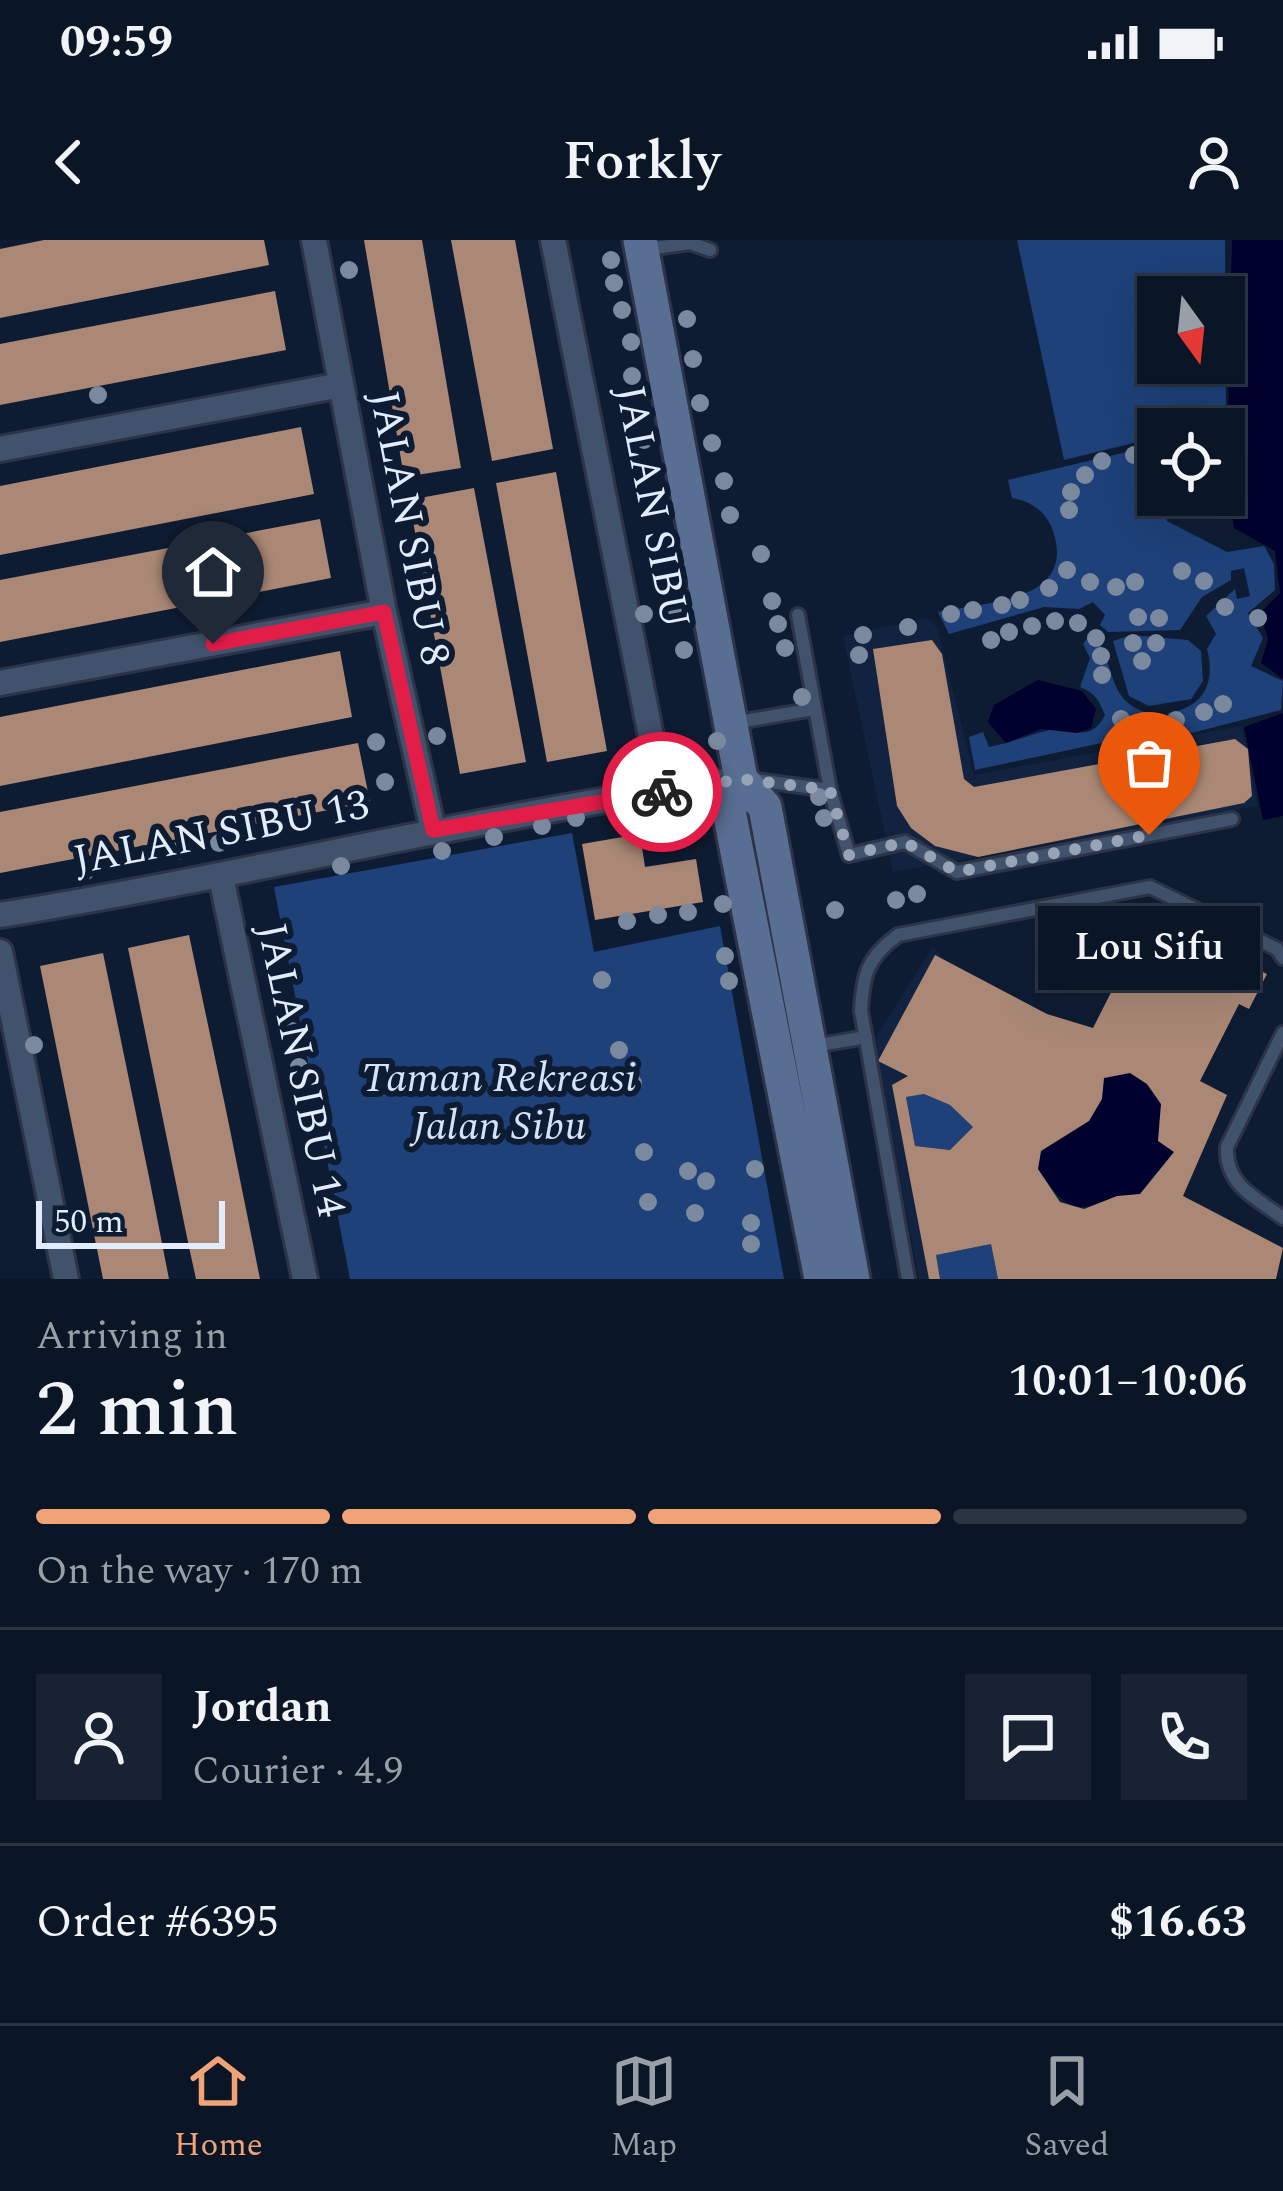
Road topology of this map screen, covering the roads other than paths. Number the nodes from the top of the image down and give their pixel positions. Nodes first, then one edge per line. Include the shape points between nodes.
1 (314, 240) edge
2 (553, 240) edge
3 (641, 245) edge
4 (710, 250) dead end
5 (341, 385) junction
6 (0, 449) edge
7 (384, 612) junction
8 (798, 615) dead end
9 (0, 683) edge
10 (814, 709) junction
11 (731, 723) junction
12 (741, 779) junction
13 (830, 790) junction
14 (662, 792) junction
15 (1232, 819) dead end
16 (433, 830) junction
17 (220, 877) junction
18 (1080, 901) junction
19 (0, 915) edge
20 (0, 952) edge
21 (1283, 958) edge
22 (1095, 978) dead end
23 (1283, 1034) edge
24 (866, 1036) junction
25 (811, 1047) junction
26 (1283, 1218) edge
27 (66, 1279) edge
28 (305, 1279) edge
29 (820, 1279) edge
30 (853, 1279) edge
31 (908, 1279) edge

1 - 5 street, JALAN SIBU 8
2 - 14 street, JALAN SIBU
3 - 4 lane
3 - 11 street, JALAN SIBU
5 - 6 street
5 - 7 street, JALAN SIBU 8
7 - 9 street
7 - 16 street, JALAN SIBU 8
8 - 10 lane
10 - 11 lane
10 - 13 lane
11 - 12 street, JALAN SIBU
12 - 13 lane
12 - 14 street, JALAN SIBU 13
12 - 25 street, JALAN SIBU via 765,807
12 - 29 street, JALAN SIBU via 730,812
13 - 15 lane via 849,855 905,842 957,872
14 - 16 street, JALAN SIBU 13
16 - 17 street, JALAN SIBU 13
17 - 19 street, JALAN SIBU 13
17 - 28 street, JALAN SIBU 14
18 - 21 lane via 1150,887
18 - 22 lane
18 - 24 lane via 898,935 863,971
20 - 27 street
23 - 26 lane via 1226,1163 1231,1177
24 - 25 lane
24 - 31 lane
25 - 30 street, JALAN SIBU

